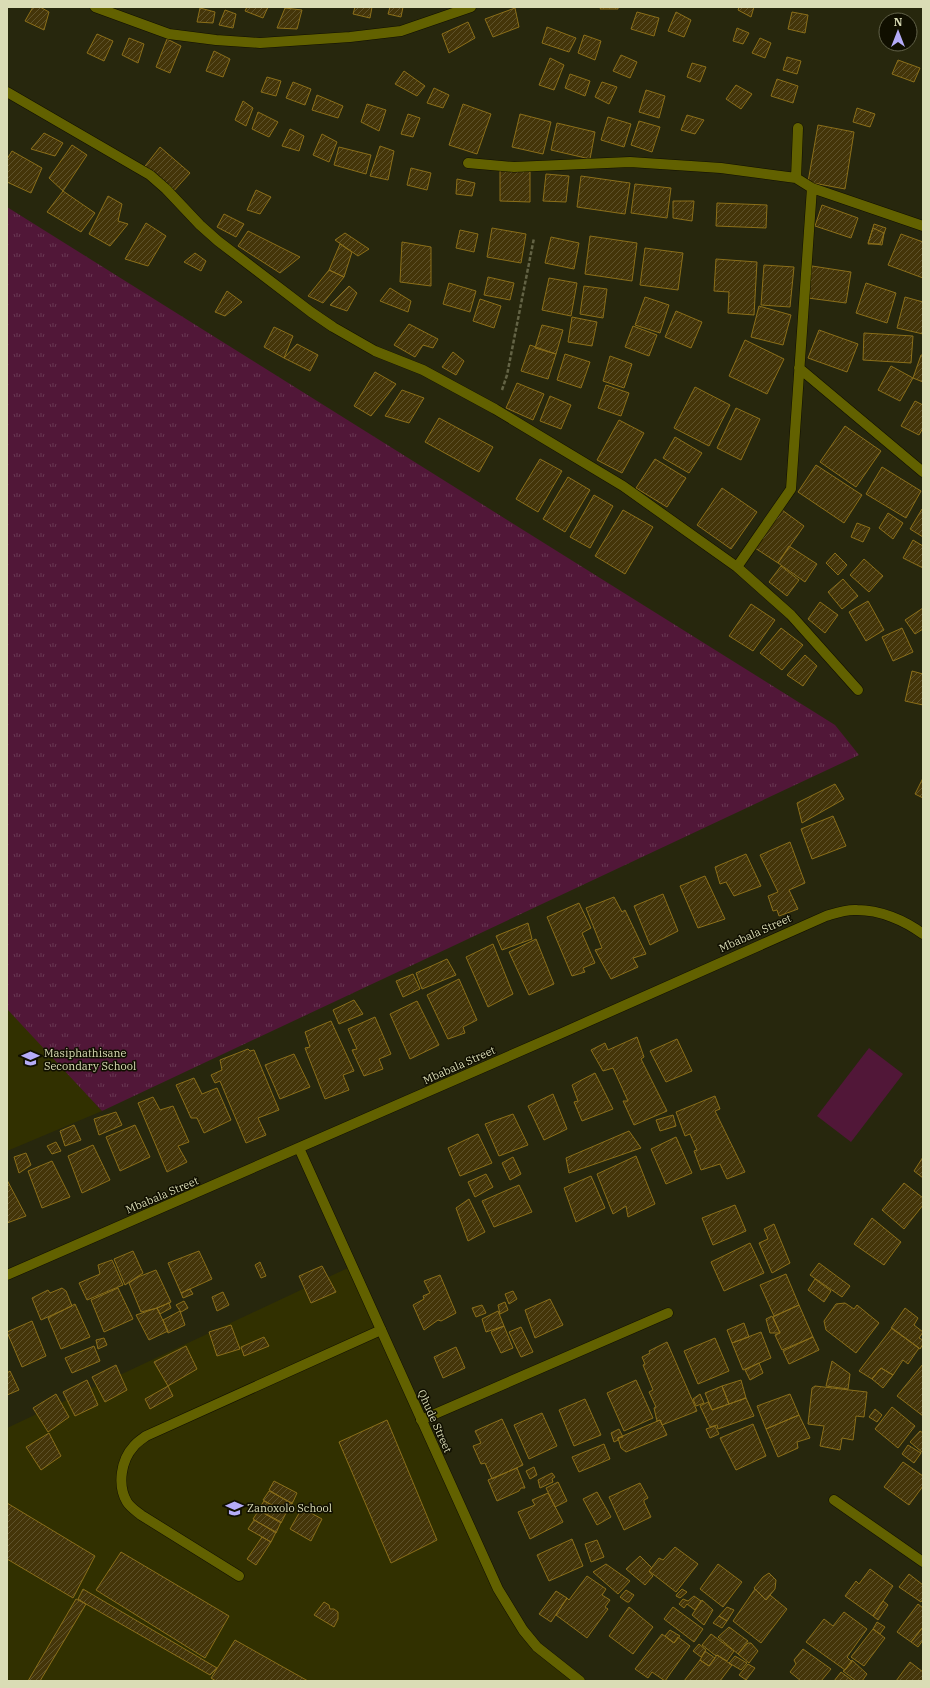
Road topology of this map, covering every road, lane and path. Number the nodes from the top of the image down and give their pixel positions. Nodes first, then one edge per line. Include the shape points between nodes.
1 (95, 7) edge
2 (471, 7) edge
3 (7, 92) edge
4 (798, 128) dead end
5 (468, 163) dead end
6 (796, 178) junction
7 (812, 188) junction
8 (923, 226) edge
9 (534, 238) dead end
10 (799, 368) junction
11 (495, 409) junction
12 (923, 472) edge
13 (737, 567) junction
14 (858, 690) dead end
15 (923, 934) edge
16 (299, 1148) junction
17 (7, 1275) edge
18 (668, 1313) dead end
19 (381, 1330) junction
20 (421, 1420) junction
21 (834, 1500) dead end
22 (923, 1562) edge
23 (238, 1576) dead end
24 (580, 1681) edge

1 - 2 street via 170,34 260,43 400,31
3 - 11 street via 150,175 218,241 333,327 375,351 423,370
4 - 6 street
5 - 6 street via 514,166 630,162 721,168
6 - 7 street
7 - 8 street
7 - 10 street
9 - 11 path via 507,375
10 - 12 street
10 - 13 street via 791,489
11 - 13 street via 623,486
13 - 14 street via 791,615
15 - 16 street, Mbabala Street via 895,918 875,913 857,910 826,916
16 - 17 street, Mbabala Street
16 - 19 street, Qhude Street
18 - 20 street
19 - 20 street, Qhude Street
19 - 23 street via 146,1436 134,1446 124,1462 121,1474 122,1490 128,1502 141,1515
20 - 24 street, Qhude Street via 510,1610 537,1647
21 - 22 street

